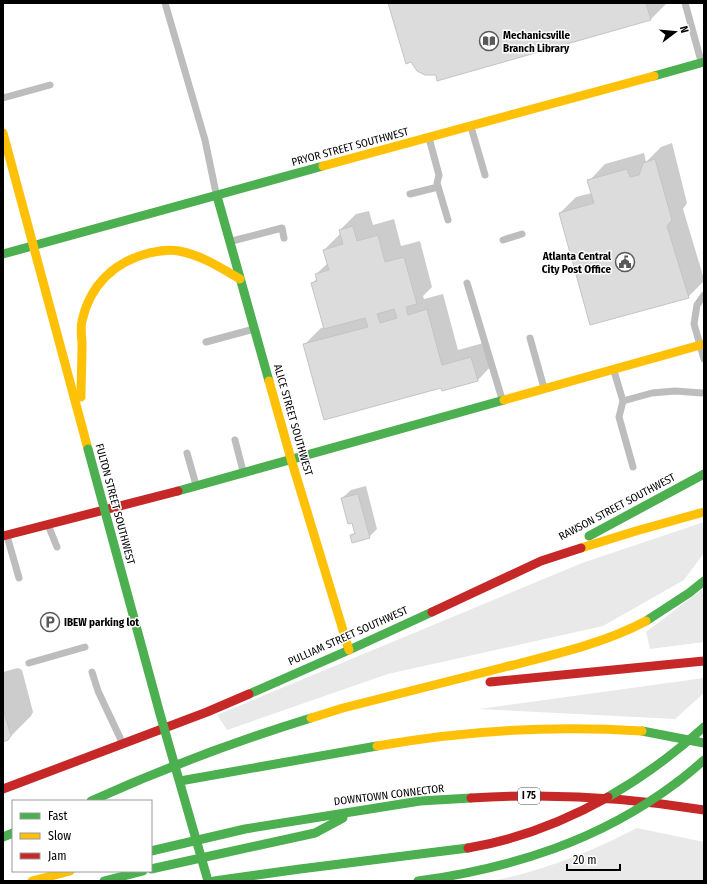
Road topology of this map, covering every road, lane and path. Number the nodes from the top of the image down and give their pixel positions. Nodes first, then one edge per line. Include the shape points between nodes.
1 (165, 3) edge
2 (685, 3) edge
3 (703, 62) edge
4 (50, 85) dead end
5 (3, 98) edge
6 (471, 126) junction
7 (3, 133) edge
8 (429, 138) junction
9 (485, 175) dead end
10 (438, 187) junction
11 (410, 194) dead end
12 (217, 196) junction
13 (448, 220) dead end
14 (522, 234) dead end
15 (284, 238) dead end
16 (503, 240) dead end
17 (230, 242) junction
18 (34, 246) junction
19 (3, 254) edge
20 (240, 279) junction
21 (467, 283) dead end
22 (704, 295) edge
23 (254, 329) junction
24 (530, 338) dead end
25 (206, 342) dead end
26 (702, 344) edge
27 (704, 359) edge
28 (613, 369) junction
29 (544, 388) junction
30 (702, 393) dead end
31 (502, 400) junction
32 (623, 401) junction
33 (81, 423) junction
34 (235, 440) dead end
35 (187, 453) dead end
36 (291, 460) junction
37 (633, 467) dead end
38 (244, 472) junction
39 (704, 474) edge
40 (196, 486) junction
41 (704, 512) edge
42 (48, 524) junction
43 (5, 536) edge
44 (57, 547) dead end
45 (541, 561) junction
46 (19, 578) dead end
47 (704, 581) edge
48 (85, 647) dead end
49 (349, 650) junction
50 (704, 661) edge
51 (29, 663) dead end
52 (92, 672) dead end
53 (394, 694) junction
54 (704, 727) edge
55 (704, 743) edge
56 (123, 744) junction
57 (704, 760) edge
58 (180, 781) junction
59 (3, 789) edge
60 (93, 800) edge
61 (704, 810) edge
62 (354, 811) junction
63 (152, 851) edge
64 (152, 869) edge
65 (66, 872) edge
66 (139, 872) edge
67 (32, 881) edge
68 (104, 881) edge
69 (208, 881) edge
70 (214, 881) edge
71 (418, 881) edge

1 - 12 lane via 205,140
2 - 3 lane
3 - 6 main road, PRYOR STREET SOUTHWEST
4 - 5 lane
6 - 8 main road, PRYOR STREET SOUTHWEST
6 - 9 lane
7 - 18 main road, FULTON STREET SOUTHWEST
8 - 10 lane via 439,175
8 - 12 main road, PRYOR STREET SOUTHWEST
10 - 11 lane
10 - 13 lane
12 - 17 main road, ALICE STREET SOUTHWEST
12 - 18 main road, PRYOR STREET SOUTHWEST
14 - 16 lane
15 - 17 lane via 282,228
17 - 20 main road, ALICE STREET SOUTHWEST
18 - 19 main road, PRYOR STREET SOUTHWEST
18 - 33 main road, FULTON STREET SOUTHWEST
20 - 23 main road, ALICE STREET SOUTHWEST
20 - 33 main road via 199,257 181,251 160,250 137,255 109,272 94,291 82,322
21 - 31 lane
22 - 26 lane via 697,305 694,324
23 - 25 lane
23 - 36 main road, ALICE STREET SOUTHWEST
24 - 29 lane
26 - 27 lane
26 - 28 main road
28 - 29 main road
28 - 32 lane
29 - 31 main road
30 - 32 lane via 652,393
31 - 36 main road
32 - 37 lane via 619,417
33 - 58 main road, FULTON STREET SOUTHWEST, bridge
34 - 38 lane
35 - 40 lane
36 - 38 main road
36 - 49 main road, ALICE STREET SOUTHWEST
38 - 40 main road
39 - 45 main road, RAWSON STREET SOUTHWEST
40 - 42 main road
41 - 45 main road, PULLIAM STREET SOUTHWEST
42 - 43 main road
42 - 44 lane
43 - 46 lane
45 - 49 main road, PULLIAM STREET SOUTHWEST
47 - 53 main road via 658,614 613,636 579,648
48 - 51 lane
49 - 56 main road, PULLIAM STREET SOUTHWEST via 207,712
50 - 53 main road via 454,685
52 - 56 lane via 98,691
53 - 60 main road via 262,733
54 - 70 main road, bridge via 665,761 631,784 592,806 512,837 435,852
55 - 58 main road via 646,731 596,728 472,732 260,765
56 - 59 main road, PULLIAM STREET SOUTHWEST
57 - 71 main road, bridge via 660,795 593,834 516,862 471,873
58 - 69 main road, FULTON STREET SOUTHWEST, bridge
61 - 62 main road, DOWNTOWN CONNECTOR / I 75 via 575,796 498,796 420,800
62 - 63 main road, DOWNTOWN CONNECTOR / I 75 via 245,829
62 - 64 main road via 315,833
65 - 67 main road
66 - 68 main road

